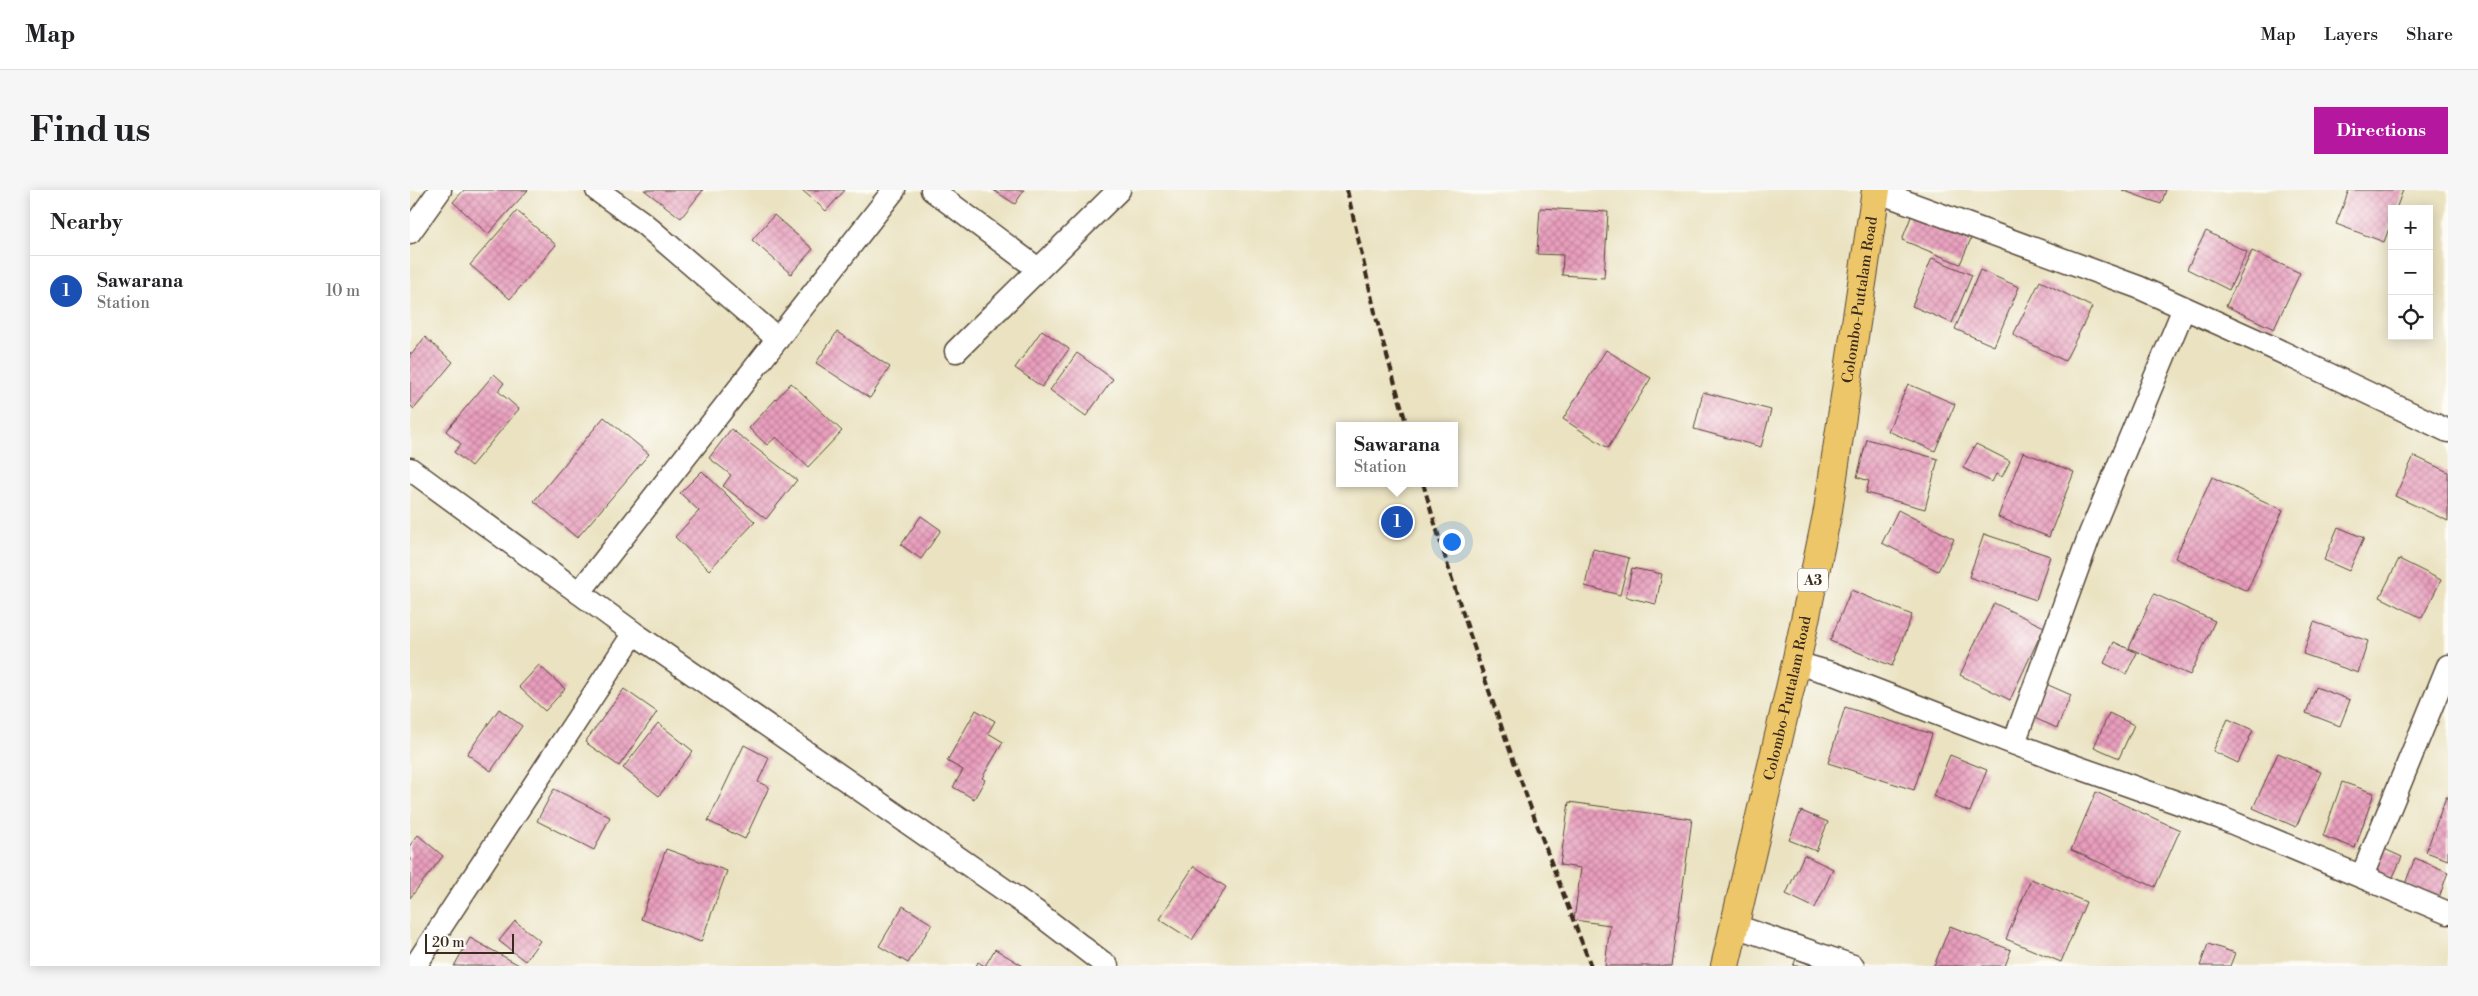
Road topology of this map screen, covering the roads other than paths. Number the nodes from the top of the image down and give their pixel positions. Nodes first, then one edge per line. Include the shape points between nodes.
1 (440, 190) edge
2 (597, 190) edge
3 (894, 190) edge
4 (932, 190) edge
5 (1119, 190) edge
6 (1876, 191) edge
7 (410, 232) edge
8 (1038, 269) junction
9 (2184, 308) junction
10 (778, 338) junction
11 (956, 350) dead end
12 (2448, 431) edge
13 (410, 470) edge
14 (579, 593) junction
15 (634, 633) junction
16 (1796, 662) junction
17 (2448, 666) edge
18 (2014, 743) junction
19 (2362, 876) junction
20 (2448, 913) edge
21 (1734, 926) junction
22 (415, 966) edge
23 (1107, 966) edge
24 (1725, 966) edge
25 (1853, 966) edge

1 - 7 street
2 - 10 street via 643,223
3 - 10 street
4 - 8 street
5 - 8 street
6 - 9 street via 2138,287
6 - 16 highway, Colombo-Puttalam Road / A3 via 1828,510
8 - 11 street
9 - 12 street
9 - 18 street via 2090,534
10 - 14 street
13 - 14 street
14 - 15 street
15 - 22 street
15 - 23 street via 1035,911
16 - 18 street
16 - 21 highway, Colombo-Puttalam Road / A3
17 - 19 street
18 - 19 street via 2221,818
19 - 20 street
21 - 24 highway, Colombo-Puttalam Road / A3
21 - 25 street

